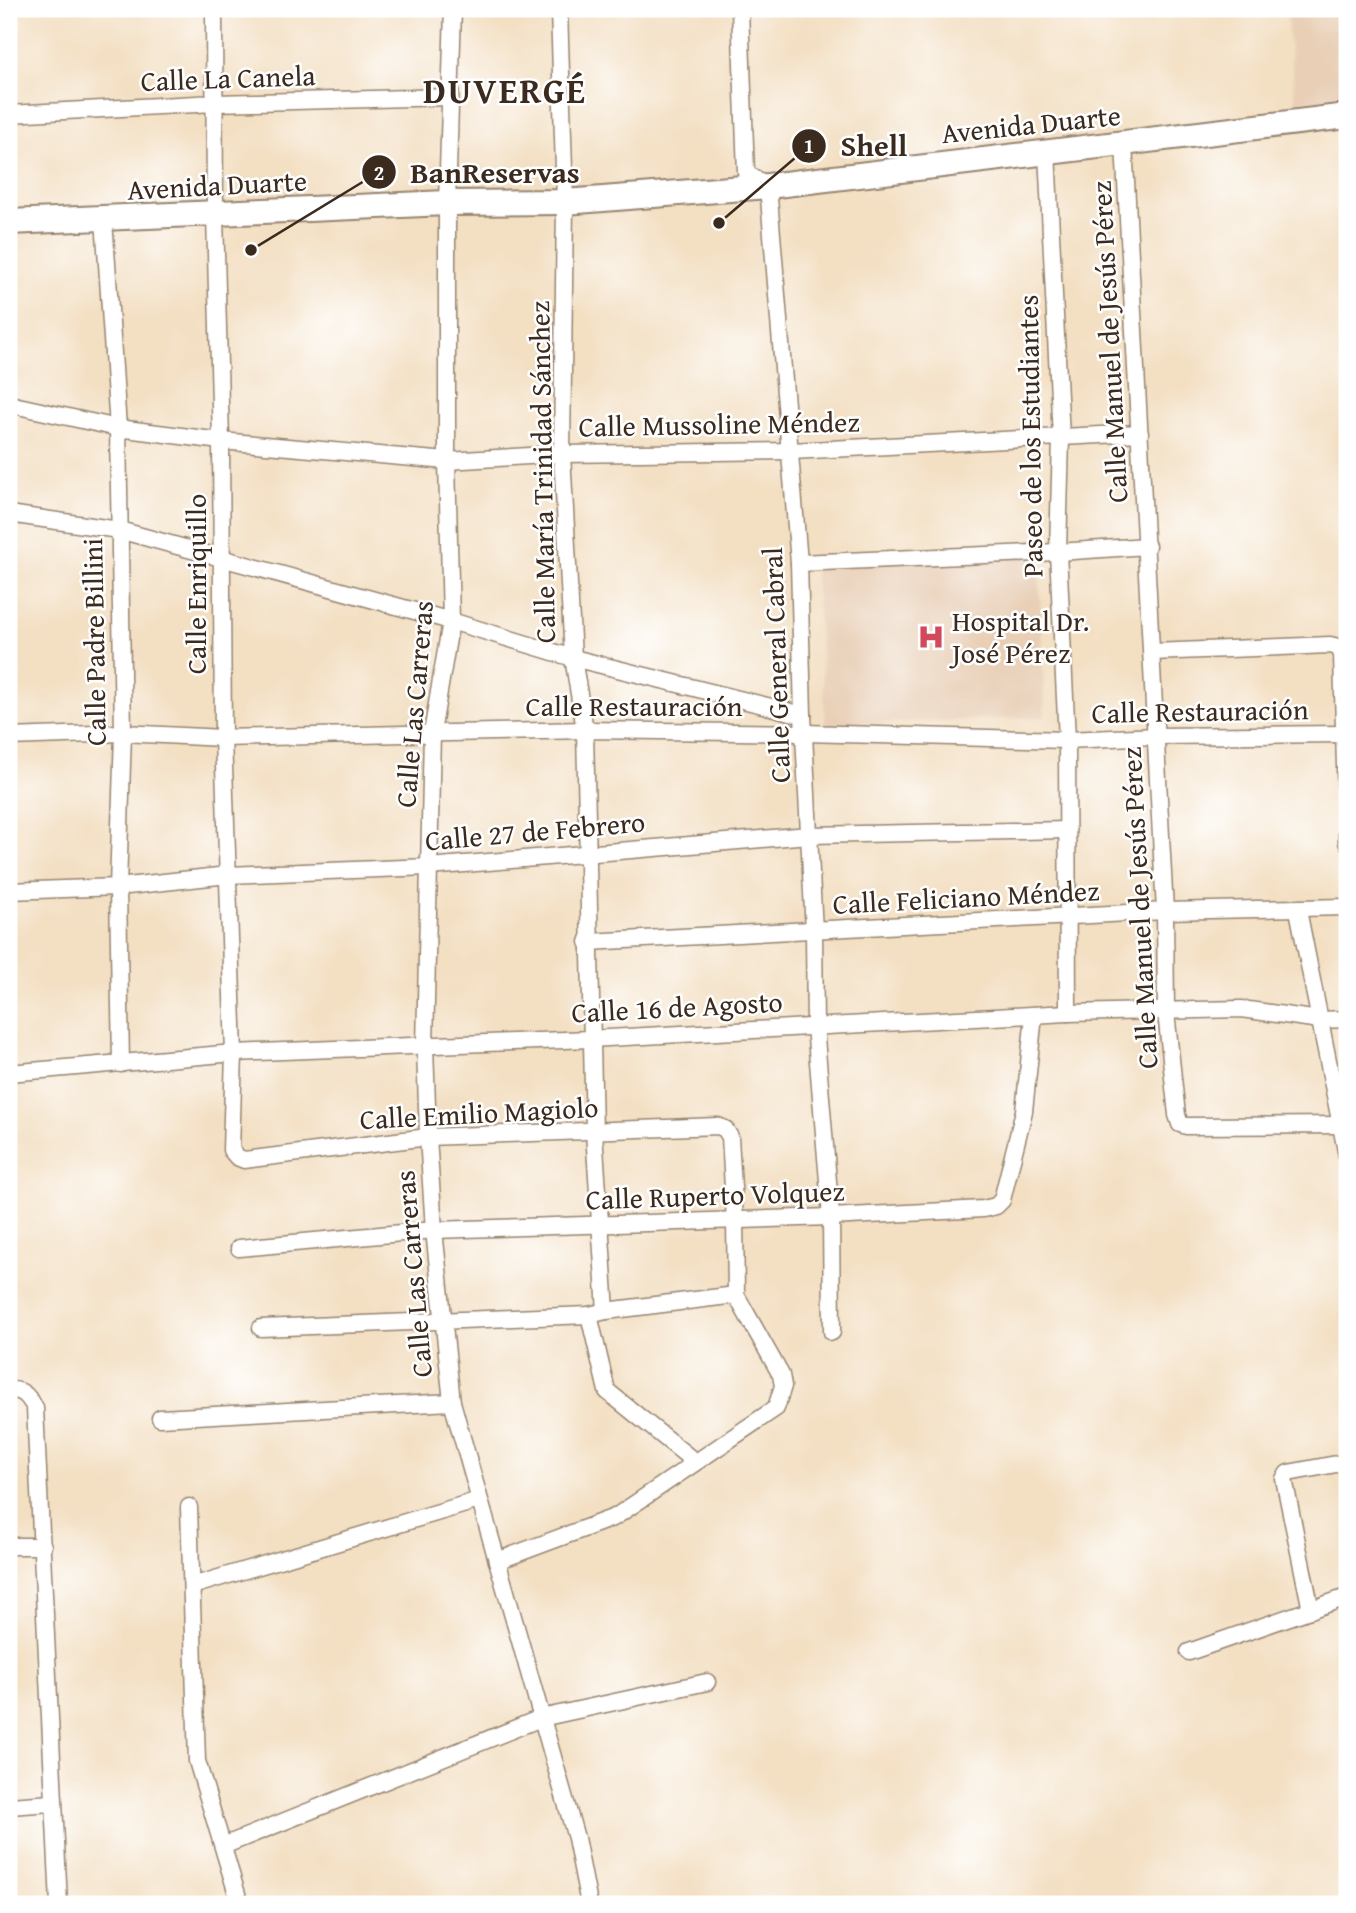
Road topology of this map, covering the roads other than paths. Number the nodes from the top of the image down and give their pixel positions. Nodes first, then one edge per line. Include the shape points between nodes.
1 (214, 9) edge
2 (453, 9) edge
3 (559, 9) edge
4 (740, 9) edge
5 (450, 97) junction
6 (215, 103) junction
7 (9, 114) edge
8 (1347, 116) edge
9 (1124, 144) junction
10 (1047, 152) junction
11 (768, 186) junction
12 (565, 202) junction
13 (447, 204) junction
14 (215, 215) junction
15 (104, 219) junction
16 (9, 222) edge
17 (9, 404) edge
18 (118, 428) junction
19 (1140, 433) junction
20 (1061, 438) junction
21 (221, 441) junction
22 (791, 451) junction
23 (562, 454) junction
24 (447, 461) junction
25 (9, 514) edge
26 (119, 530) junction
27 (1147, 546) junction
28 (1058, 552) junction
29 (222, 556) junction
30 (799, 563) junction
31 (451, 621) junction
32 (1152, 652) junction
33 (573, 658) junction
34 (803, 715) junction
35 (585, 730) junction
36 (123, 733) junction
37 (432, 733) junction
38 (804, 733) junction
39 (1343, 734) junction
40 (1157, 736) junction
41 (9, 737) edge
42 (223, 738) junction
43 (1067, 740) junction
44 (1067, 830) junction
45 (809, 835) junction
46 (1347, 842) edge
47 (586, 852) junction
48 (429, 867) junction
49 (228, 875) junction
50 (118, 887) junction
51 (9, 891) edge
52 (1347, 907) edge
53 (1298, 910) junction
54 (1165, 911) junction
55 (1068, 918) junction
56 (814, 932) junction
57 (588, 942) junction
58 (1167, 1012) junction
59 (1068, 1013) junction
60 (1034, 1015) junction
61 (1347, 1019) edge
62 (1320, 1020) junction
63 (815, 1026) junction
64 (590, 1039) junction
65 (425, 1046) junction
66 (234, 1053) junction
67 (121, 1064) junction
68 (9, 1073) edge
69 (1344, 1125) edge
70 (594, 1132) junction
71 (428, 1138) junction
72 (1347, 1156) edge
73 (237, 1157) joint
74 (831, 1217) junction
75 (735, 1221) junction
76 (600, 1225) junction
77 (434, 1230) junction
78 (239, 1248) dead end
79 (736, 1294) junction
80 (606, 1311) junction
81 (589, 1315) junction
82 (443, 1320) junction
83 (261, 1328) dead end
84 (832, 1332) dead end
85 (9, 1390) edge
86 (452, 1402) junction
87 (160, 1418) dead end
88 (695, 1462) junction
89 (1347, 1462) edge
90 (479, 1500) junction
91 (189, 1507) dead end
92 (9, 1546) edge
93 (43, 1546) junction
94 (496, 1561) junction
95 (192, 1586) junction
96 (1347, 1597) edge
97 (1311, 1610) junction
98 (1189, 1652) dead end
99 (707, 1682) dead end
100 (541, 1718) junction
101 (52, 1803) junction
102 (9, 1806) edge
103 (223, 1846) junction
104 (58, 1904) edge
105 (240, 1904) edge
106 (589, 1904) edge

1 - 6 street, Calle Enriquillo
2 - 5 street, Calle Las Carreras
3 - 12 street, Calle María Trinidad Sánchez
4 - 11 street via 746,173
5 - 6 street, Calle La Canela
5 - 13 street, Calle Las Carreras
6 - 7 street, Calle La Canela
6 - 14 street, Calle Enriquillo
8 - 9 main road, Avenida Duarte
9 - 10 main road, Avenida Duarte
9 - 19 street, Calle Manuel de Jesús Pérez
10 - 11 main road, Avenida Duarte
10 - 20 street, Paseo de los Estudiantes
11 - 12 main road, Avenida Duarte
11 - 22 street, Calle General Cabral
12 - 13 main road, Avenida Duarte
12 - 23 street, Calle María Trinidad Sánchez
13 - 14 main road, Avenida Duarte
13 - 24 street, Calle Las Carreras
14 - 15 main road, Avenida Duarte
14 - 21 street, Calle Enriquillo
15 - 16 main road, Avenida Duarte
15 - 18 street, Calle Padre Billini
17 - 18 street, Calle Mussoline Méndez
18 - 21 street, Calle Mussoline Méndez
18 - 26 street, Calle Padre Billini
19 - 20 street, Calle Mussoline Méndez
19 - 27 street, Calle Manuel de Jesús Pérez
20 - 22 street, Calle Mussoline Méndez
20 - 28 street, Paseo de los Estudiantes
21 - 24 street, Calle Mussoline Méndez
21 - 29 street, Calle Enriquillo
22 - 23 street, Calle Mussoline Méndez
22 - 30 street, Calle General Cabral
23 - 24 street, Calle Mussoline Méndez
23 - 33 street, Calle María Trinidad Sánchez
24 - 31 street, Calle Las Carreras
25 - 26 street
26 - 29 street
26 - 36 street, Calle Padre Billini
27 - 28 street
27 - 32 street, Calle Manuel de Jesús Pérez
28 - 30 street
28 - 43 street, Paseo de los Estudiantes
29 - 31 street
29 - 42 street, Calle Enriquillo
30 - 34 street, Calle General Cabral
31 - 33 street
31 - 37 street, Calle Las Carreras
32 - 39 street via 1338,647 1342,654
32 - 40 street, Calle Manuel de Jesús Pérez
33 - 34 street
33 - 35 street, Calle María Trinidad Sánchez
34 - 38 street, Calle General Cabral
35 - 37 street, Calle Restauración
35 - 38 street, Calle Restauración
35 - 47 street, Calle María Trinidad Sánchez
36 - 41 street, Calle Restauración
36 - 42 street, Calle Restauración
36 - 50 street, Calle Padre Billini
37 - 42 street, Calle Restauración
37 - 48 street, Calle Las Carreras
38 - 43 street, Calle Restauración
38 - 45 street, Calle General Cabral
39 - 40 street, Calle Restauración
39 - 46 street
40 - 43 street, Calle Restauración
40 - 54 street, Calle Manuel de Jesús Pérez
42 - 49 street, Calle Enriquillo
43 - 44 street, Paseo de los Estudiantes
44 - 45 street, Calle 27 de Febrero
44 - 55 street, Paseo de los Estudiantes
45 - 47 street, Calle 27 de Febrero
45 - 56 street, Calle General Cabral
47 - 48 street, Calle 27 de Febrero
47 - 57 street, Calle María Trinidad Sánchez
48 - 49 street, Calle 27 de Febrero
48 - 65 street, Calle Las Carreras
49 - 50 street, Calle 27 de Febrero
49 - 66 street, Calle Enriquillo
50 - 51 street, Calle 27 de Febrero
50 - 67 street, Calle Padre Billini
52 - 53 street, Calle Feliciano Méndez
53 - 54 street, Calle Feliciano Méndez
53 - 62 street
54 - 55 street, Calle Feliciano Méndez
54 - 58 street, Calle Manuel de Jesús Pérez
55 - 56 street, Calle Feliciano Méndez
55 - 59 street, Paseo de los Estudiantes
56 - 57 street, Calle Feliciano Méndez
56 - 63 street, Calle General Cabral
57 - 64 street, Calle María Trinidad Sánchez
58 - 59 street, Calle 16 de Agosto
58 - 62 street, Calle 16 de Agosto via 1241,1009
58 - 69 street, Calle Manuel de Jesús Pérez via 1180,1124
59 - 60 street, Calle 16 de Agosto
60 - 63 street, Calle 16 de Agosto
60 - 74 street, Calle Ruperto Volquez via 1024,1111 1002,1200 996,1206
61 - 62 street, Calle 16 de Agosto
62 - 69 street
63 - 64 street, Calle 16 de Agosto
63 - 74 street, Calle General Cabral
64 - 65 street, Calle 16 de Agosto
64 - 70 street, Calle María Trinidad Sánchez
65 - 66 street, Calle 16 de Agosto
65 - 71 street, Calle Las Carreras
66 - 67 street, Calle 16 de Agosto
66 - 73 street, Calle Enriquillo via 231,1150
67 - 68 street, Calle 16 de Agosto
69 - 72 street
70 - 71 street, Calle Emilio Magiolo
70 - 75 street, Calle Emilio Magiolo via 725,1129 730,1137
70 - 76 street, Calle María Trinidad Sánchez
71 - 73 street, Calle Emilio Magiolo via 244,1160
71 - 77 street, Calle Las Carreras
74 - 75 street, Calle Ruperto Volquez
74 - 84 street, Calle General Cabral
75 - 76 street, Calle Ruperto Volquez
75 - 79 street
76 - 77 street, Calle Ruperto Volquez
76 - 80 street, Calle María Trinidad Sánchez
77 - 78 street, Calle Ruperto Volquez
77 - 82 street, Calle Las Carreras
79 - 80 street
79 - 88 street via 781,1375 780,1399 776,1408
80 - 81 street
81 - 82 street
81 - 88 street via 607,1391
82 - 83 street
82 - 86 street, Calle Las Carreras
85 - 93 street via 18,1389 35,1408
86 - 87 street
86 - 90 street, Calle Las Carreras
88 - 94 street via 615,1517
89 - 97 street via 1288,1473 1284,1479
90 - 94 street, Calle Las Carreras
90 - 95 street
91 - 95 street
92 - 93 street
93 - 101 street
94 - 100 street, Calle Las Carreras
95 - 103 street via 197,1760
96 - 97 street
97 - 98 street
99 - 100 street
100 - 103 street
100 - 106 street, Calle Las Carreras via 576,1838
101 - 102 street
101 - 104 street
103 - 105 street

